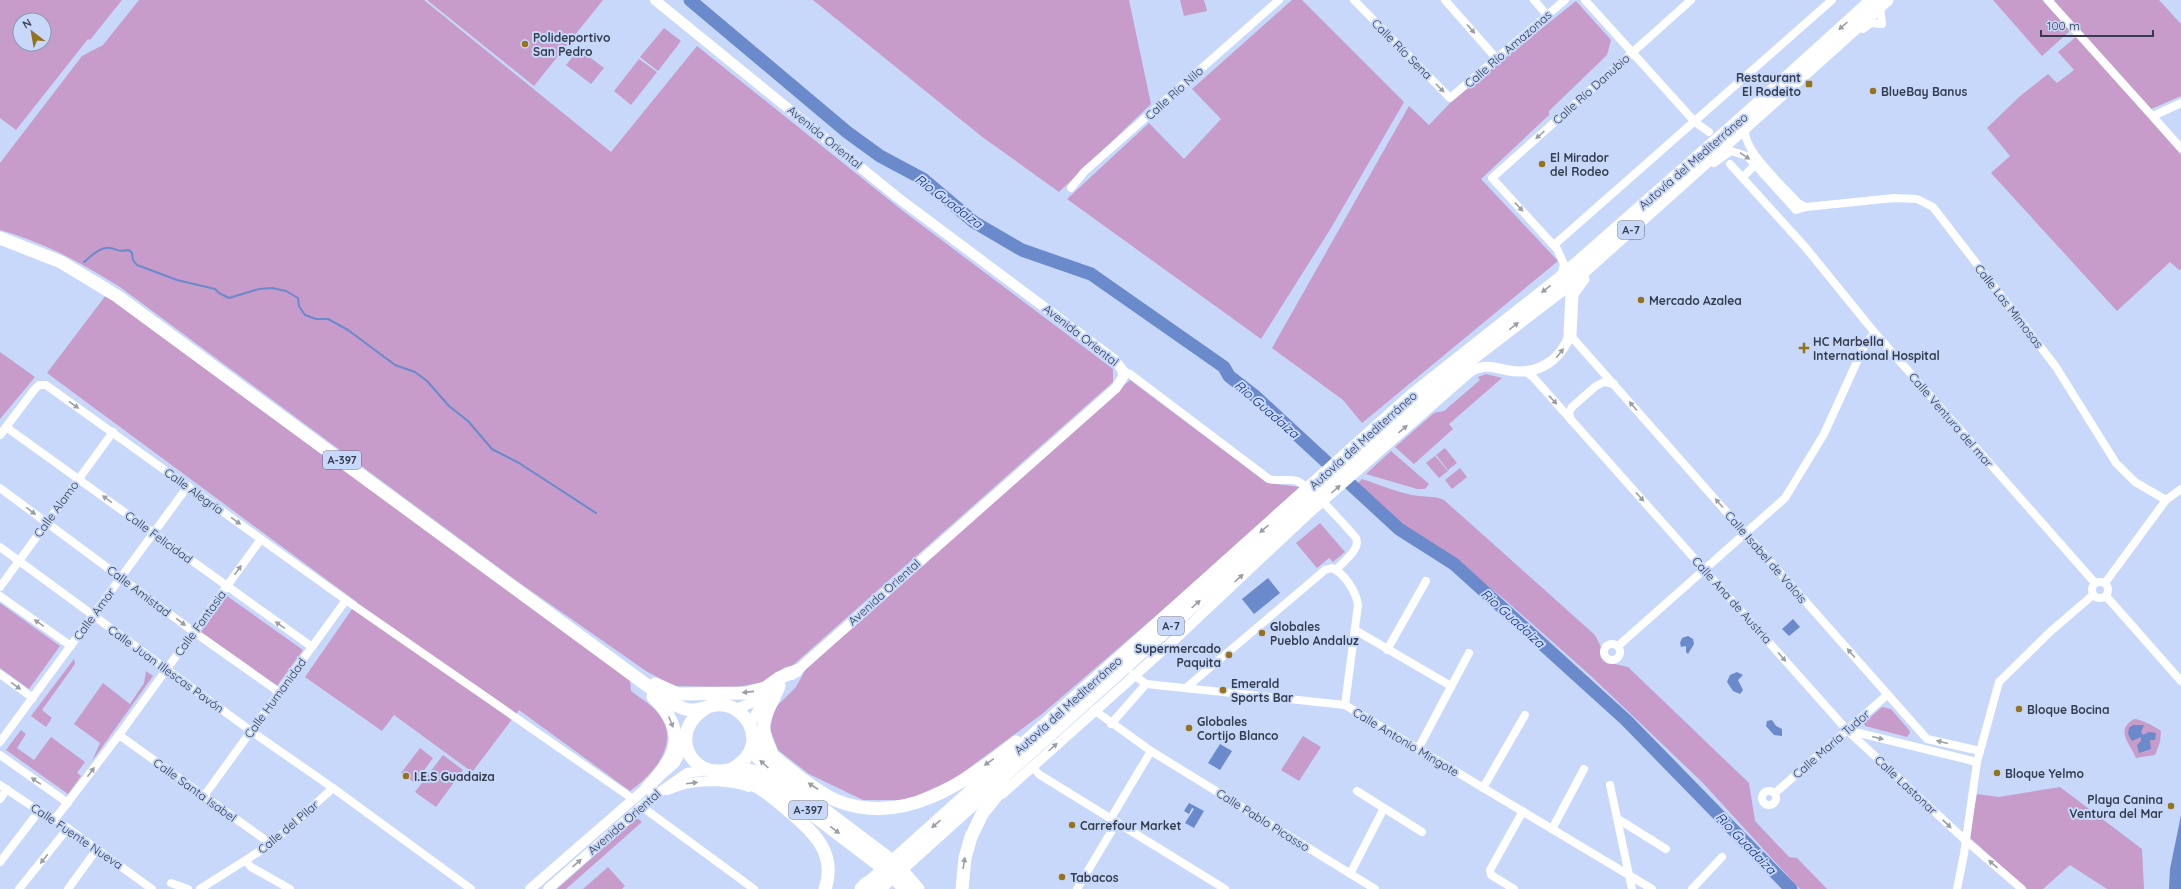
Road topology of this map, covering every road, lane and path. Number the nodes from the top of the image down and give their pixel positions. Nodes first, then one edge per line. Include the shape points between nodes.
1 (655, 0) edge
2 (1279, 0) edge
3 (1354, 0) edge
4 (1445, 0) edge
5 (1534, 0) edge
6 (1565, 0) edge
7 (1585, 0) edge
8 (1691, 0) edge
9 (1832, 0) edge
10 (2048, 0) edge
11 (1879, 2) edge
12 (1547, 15) junction
13 (1632, 52) junction
14 (1496, 58) junction
15 (1786, 78) junction
16 (1450, 98) joint
17 (2181, 103) edge
18 (2153, 116) junction
19 (1695, 122) junction
20 (1744, 129) junction
21 (1709, 132) junction
22 (1712, 145) junction
23 (2181, 148) edge
24 (1758, 163) junction
25 (1730, 164) dead end
26 (1699, 170) junction
27 (1742, 177) junction
28 (1070, 188) dead end
29 (1645, 203) junction
30 (0, 238) edge
31 (1614, 245) junction
32 (1555, 247) junction
33 (1560, 278) junction
34 (1875, 333) junction
35 (1570, 335) junction
36 (1123, 371) junction
37 (1526, 372) junction
38 (1614, 384) junction
39 (1571, 420) junction
40 (6, 427) junction
41 (113, 432) junction
42 (0, 435) edge
43 (1366, 450) junction
44 (79, 478) junction
45 (188, 486) junction
46 (0, 488) edge
47 (2181, 489) edge
48 (2166, 500) junction
49 (1301, 509) junction
50 (47, 523) junction
51 (153, 533) junction
52 (1746, 534) junction
53 (261, 539) junction
54 (0, 547) edge
55 (19, 561) junction
56 (1704, 569) junction
57 (1336, 570) junction
58 (120, 577) junction
59 (1426, 581) dead end
60 (2095, 583) junction
61 (2105, 583) junction
62 (0, 587) edge
63 (226, 587) junction
64 (0, 596) edge
65 (2093, 596) junction
66 (2106, 596) junction
67 (346, 600) junction
68 (93, 615) junction
69 (1355, 630) junction
70 (194, 632) junction
71 (71, 646) junction
72 (1618, 646) dead end
73 (312, 647) junction
74 (1387, 650) junction
75 (1469, 652) dead end
76 (166, 670) junction
77 (796, 671) junction
78 (0, 674) edge
79 (1133, 674) junction
80 (640, 680) junction
81 (2181, 681) edge
82 (1146, 684) junction
83 (779, 686) junction
84 (1451, 686) junction
85 (1187, 688) junction
86 (279, 692) junction
87 (1887, 695) junction
88 (766, 697) junction
89 (33, 698) junction
90 (671, 703) junction
91 (1345, 705) junction
92 (1066, 706) junction
93 (706, 708) junction
94 (736, 710) junction
95 (1094, 710) junction
96 (1525, 715) dead end
97 (1111, 724) junction
98 (1847, 730) junction
99 (251, 731) junction
100 (119, 735) junction
101 (751, 735) junction
102 (686, 737) junction
103 (1928, 739) junction
104 (0, 742) edge
105 (1042, 742) junction
106 (1418, 749) junction
107 (1924, 749) junction
108 (1151, 751) junction
109 (1980, 752) junction
110 (0, 755) edge
111 (774, 758) junction
112 (1977, 762) junction
113 (1032, 767) junction
114 (1584, 768) dead end
115 (720, 770) junction
116 (1610, 785) dead end
117 (3, 787) edge
118 (333, 788) junction
119 (1483, 788) junction
120 (653, 790) junction
121 (1357, 791) dead end
122 (1775, 794) dead end
123 (204, 796) junction
124 (0, 799) edge
125 (633, 799) junction
126 (777, 800) junction
127 (68, 803) junction
128 (641, 806) junction
129 (1384, 808) junction
130 (39, 811) junction
131 (1523, 811) junction
132 (55, 819) junction
133 (1618, 819) junction
134 (1114, 820) junction
135 (68, 828) junction
136 (1552, 829) junction
137 (1422, 832) dead end
138 (971, 837) junction
139 (1964, 840) junction
140 (271, 844) junction
141 (97, 849) junction
142 (1666, 849) dead end
143 (912, 852) junction
144 (1722, 857) dead end
145 (246, 861) junction
146 (0, 862) edge
147 (1350, 874) junction
148 (1629, 875) junction
149 (903, 882) edge
150 (171, 883) dead end
151 (869, 887) edge
152 (19, 889) edge
153 (68, 889) edge
154 (152, 889) edge
155 (188, 889) edge
156 (200, 889) edge
157 (288, 889) edge
158 (471, 889) edge
159 (530, 889) edge
160 (548, 889) edge
161 (754, 889) edge
162 (825, 889) edge
163 (918, 889) edge
164 (962, 889) edge
165 (1076, 889) edge
166 (1225, 889) edge
167 (1375, 889) edge
168 (1514, 889) edge
169 (1632, 889) edge
170 (1652, 889) edge
171 (1692, 889) edge
172 (1957, 889) edge
173 (2022, 889) edge

1 - 36 street, Avenida Oriental via 897,197 1115,360
2 - 28 street, Calle Río Nilo via 1084,172
3 -> 16 street, Calle Río Sena
4 -> 14 street
5 - 12 street
6 - 12 street, Calle Río Amazonas
7 - 13 street
8 - 13 street, Calle Río Danubio
9 - 19 street
10 - 18 street
11 -> 15 main road, Autovía del Mediterráneo / A-7
11 - 20 main road, Autovía del Mediterráneo / A-7
12 - 14 street, Calle Río Amazonas
13 - 19 street
13 -> 32 street, Calle Río Danubio via 1492,178
14 - 16 street, Calle Río Amazonas
15 - 21 street via 1762,93 1718,131
15 - 22 main road, Autovía del Mediterráneo / A-7
17 - 18 street
18 - 23 street
19 - 21 street
19 - 32 street
20 - 24 street, Calle Las Mimosas via 1747,142
20 - 26 main road, Autovía del Mediterráneo / A-7
21 - 22 street
22 - 29 main road, Autovía del Mediterráneo / A-7
26 -> 24 street, Calle Las Mimosas via 1710,166 1733,150
24 - 27 street
24 - 48 street, Calle Las Mimosas via 1783,192 1806,207 1894,198 1917,199 1933,207 2056,368 2116,463 2135,482
25 - 27 street, Calle Ventura del mar
26 - 31 main road, Autovía del Mediterráneo / A-7
27 - 34 street, Calle Ventura del mar via 1806,248
29 - 32 street via 1624,216 1575,258 1569,258
29 - 33 main road, Autovía del Mediterráneo / A-7
30 - 80 main road, A-397 via 61,262 117,296
31 - 35 main road via 1604,261 1573,291 1570,301
43 -> 31 main road, Autovía del Mediterráneo / A-7 via 1473,358 1572,282
32 - 33 street via 1564,264
33 -> 43 main road, Autovía del Mediterráneo / A-7 via 1424,386
34 - 52 street via 1865,344 1824,434 1785,498
34 - 60 street, Calle Ventura del mar
37 -> 35 street via 1540,368 1555,359 1565,347
35 - 38 street, Calle Isabel de Valois
36 - 57 street via 1270,479 1301,483 1356,538 1356,548
36 - 77 street, Avenida Oriental via 1116,388
37 -> 39 street, Calle Ana de Austria
43 -> 37 street via 1474,370 1492,366
38 - 39 street via 1604,382 1596,386 1572,407 1569,413
52 -> 38 street, Calle Isabel de Valois
39 -> 56 street, Calle Ana de Austria
40 -> 41 street, Calle Alegría via 34,390 41,385 48,386
40 - 42 street
40 - 44 street, Calle Felicidad
41 - 44 street, Calle Alamo
41 - 45 street, Calle Alegría
43 - 49 main road, Autovía del Mediterráneo / A-7
49 -> 43 street
44 - 50 street, Calle Alamo
51 -> 44 street, Calle Felicidad
45 - 51 street, Calle Amor
45 -> 53 street, Calle Alegría
46 -> 50 street, Calle Amistad
47 - 48 street
48 - 61 street
79 -> 49 street via 1172,642
49 -> 92 main road, Autovía del Mediterráneo / A-7
105 -> 49 main road, Autovía del Mediterráneo / A-7
50 - 55 street, Calle Alamo
50 - 58 street, Calle Amistad
51 - 58 street, Calle Amor
51 - 63 street, Calle Felicidad
52 - 56 street
87 -> 52 street, Calle Isabel de Valois
63 -> 53 street, Calle Fantasia
53 - 67 street, Calle Alegría
54 - 55 street, Calle Juan Illescas Pavón
55 - 62 street, Calle Alamo
55 - 68 street, Calle Juan Illescas Pavón
56 - 72 street
56 -> 98 street, Calle Ana de Austria
57 - 69 street via 1356,594 1358,604
57 - 85 street via 1326,570
58 - 68 street, Calle Amor
58 -> 70 street, Calle Amistad
59 - 74 street
60 - 61 street
60 - 65 street via 2092,588
61 - 66 street via 2108,590
63 - 70 street, Calle Fantasia
73 -> 63 street, Calle Felicidad
71 -> 64 street
65 - 66 street
65 - 109 street via 2051,631 2004,676 1998,686
66 - 81 street
67 - 73 street, Calle Humanidad
67 - 125 street, Calle Alegría
68 - 71 street, Calle Amor
68 - 76 street, Calle Juan Illescas Pavón
69 - 74 street
69 - 91 street
70 - 76 street, Calle Fantasia
70 - 86 street, Calle Amistad
71 - 89 street, Calle Amor
73 - 86 street, Calle Humanidad
74 - 84 street
75 - 84 street
76 - 99 street, Calle Juan Illescas Pavón
76 - 100 street, Calle Fantasia
77 -> 80 main road via 779,678 765,688 748,693 678,694
77 - 83 street, Avenida Oriental
78 -> 89 street
79 - 82 street
79 - 95 street
80 - 90 main road, A-397
80 -> 120 main road via 647,692 666,711 675,740 670,761
82 - 85 street, Calle Antonio Mingote
82 - 97 street
83 - 88 street, Avenida Oriental
83 - 111 main road via 766,709 764,719 766,738
84 - 106 street
85 - 91 street, Calle Antonio Mingote
86 - 99 street, Calle Humanidad
87 - 98 street, Calle María Tudor
87 - 103 street, Calle Isabel de Valois
88 - 94 street, Avenida Oriental
88 - 101 street, Avenida Oriental
89 - 104 street, Calle Amor
90 - 93 main road, A-397 via 689,710
90 - 102 main road, A-397 via 682,718
91 - 106 street, Calle Antonio Mingote
92 -> 111 main road via 1046,717 1007,749 962,780 935,796 904,808 879,810 834,800
92 -> 143 main road, Autovía del Mediterráneo / A-7
93 - 94 main road, A-397 via 717,705
93 - 102 main road via 694,717
94 - 101 main road, A-397 via 744,716
95 - 97 street, Calle Pablo Picasso
113 -> 95 street
96 - 119 street
97 - 108 street, Calle Pablo Picasso
98 -> 107 street
98 - 122 street, Calle María Tudor
98 -> 139 street, Calle Lastonar
99 - 118 street, Calle Juan Illescas Pavón
99 - 123 street, Calle Humanidad
100 - 123 street, Calle Santa Isabel
127 -> 100 street, Calle Fantasia
101 - 111 main road
101 - 115 main road via 744,761
115 -> 101 main road, A-397 via 752,770 883,861 766,766 758,758
102 - 115 main road, A-397 via 690,754 695,761
102 - 120 street, Avenida Oriental via 675,763
103 - 107 street
109 -> 103 street
105 - 138 main road via 1029,761 989,803
105 - 143 main road, Autovía del Mediterráneo / A-7
106 - 119 street, Calle Antonio Mingote
107 - 112 street
108 - 134 street
108 - 147 street, Calle Pablo Picasso
109 - 112 street
127 -> 110 street, Calle Fuente Nueva
112 - 139 street
113 - 134 street via 1040,775
113 - 138 street via 996,801
114 - 136 street
115 - 120 street, Avenida Oriental via 687,773
115 - 126 main road via 755,784
116 - 133 street
117 - 124 street
117 - 130 street, Calle Fuente Nueva
118 - 140 street, Calle del Pilar
118 - 158 street, Calle Juan Illescas Pavón
119 - 131 street, Calle Antonio Mingote
120 - 125 street
120 -> 126 street via 689,783 736,784 752,788
120 - 128 street, Avenida Oriental
121 - 129 street
123 - 140 street, Calle Santa Isabel
125 - 159 street
126 - 162 main road via 821,842 829,865
127 - 132 street, Calle Fantasia
160 -> 128 street, Avenida Oriental
128 - 161 street
129 - 137 street
129 - 147 street
130 - 132 street, Calle Fuente Nueva
130 - 146 street
131 - 136 street, Calle Antonio Mingote
131 - 168 street via 1490,873
132 - 135 street, Calle Fuente Nueva
133 - 142 street
133 - 148 street
134 - 165 street
134 - 166 street
135 - 141 street, Calle Fuente Nueva
135 -> 152 street
136 - 148 street, Calle Antonio Mingote
164 -> 138 main road via 965,858
139 - 172 street
173 -> 139 street, Calle Lastonar
140 - 145 street, Calle del Pilar
141 - 153 street
141 - 154 street, Calle Fuente Nueva
143 - 151 main road, Autovía del Mediterráneo / A-7
144 - 171 street
145 - 156 street, Calle del Pilar
145 - 157 street via 251,867
147 - 167 street, Calle Pablo Picasso
148 - 169 street
148 - 170 street, Calle Antonio Mingote
149 - 163 main road
150 - 155 street

